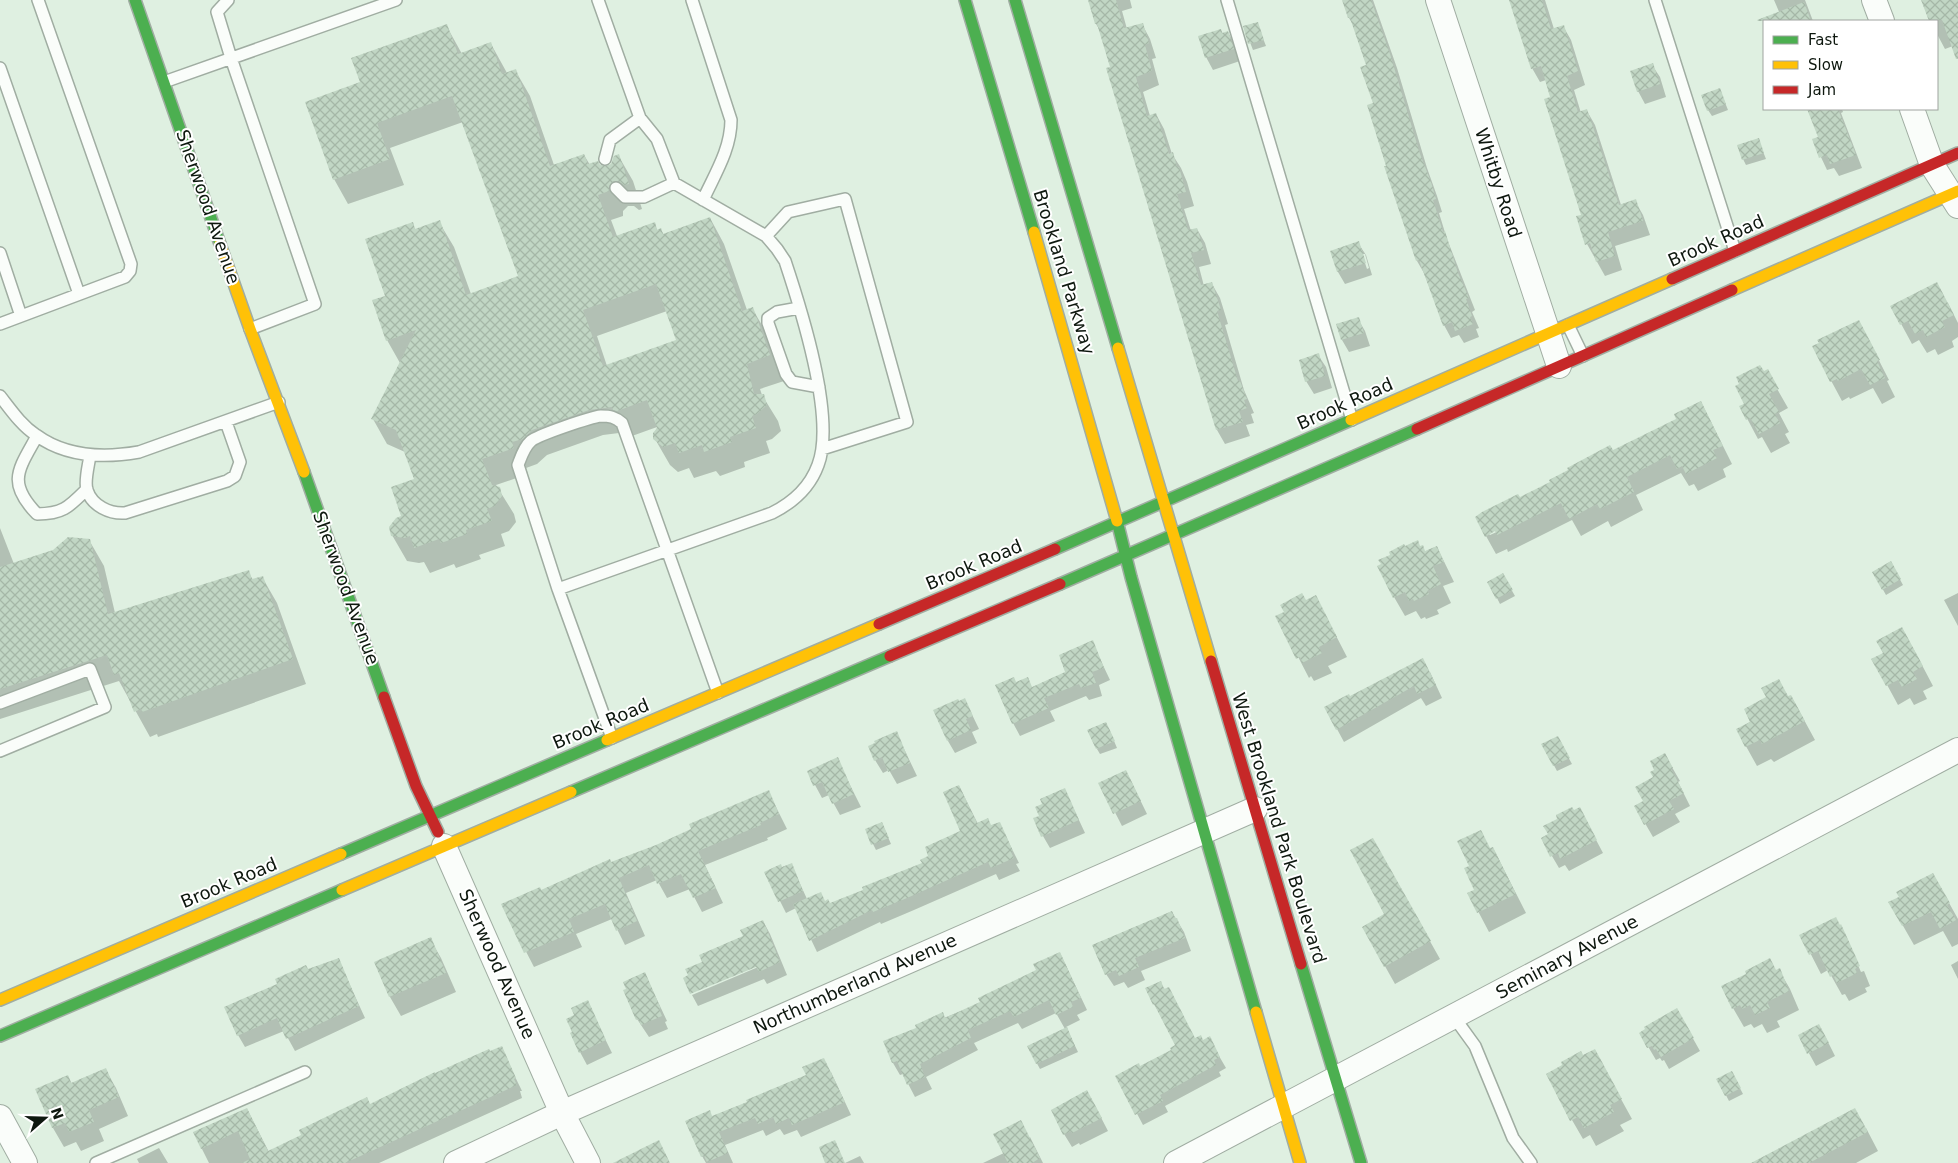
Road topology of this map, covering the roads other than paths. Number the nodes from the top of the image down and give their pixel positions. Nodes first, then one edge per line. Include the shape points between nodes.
1 (38, 0) edge
2 (135, 0) edge
3 (228, 0) edge
4 (396, 0) edge
5 (598, 0) edge
6 (692, 0) edge
7 (965, 0) edge
8 (1015, 0) edge
9 (1227, 0) edge
10 (1438, 0) edge
11 (1655, 0) edge
12 (1874, 0) edge
13 (1882, 20) edge
14 (231, 58) junction
15 (0, 68) edge
16 (164, 82) junction
17 (1912, 110) edge
18 (640, 118) junction
19 (1958, 153) edge
20 (605, 158) dead end
21 (1932, 165) junction
22 (674, 183) junction
23 (616, 188) dead end
24 (1956, 197) edge
25 (703, 200) junction
26 (766, 236) junction
27 (1735, 251) junction
28 (0, 253) edge
29 (79, 294) junction
30 (799, 308) junction
31 (21, 316) junction
32 (0, 324) edge
33 (250, 329) junction
34 (1558, 329) junction
35 (1583, 356) junction
36 (1559, 366) junction
37 (818, 387) junction
38 (0, 396) edge
39 (279, 402) junction
40 (1352, 420) junction
41 (226, 422) junction
42 (37, 436) junction
43 (822, 449) junction
44 (90, 455) junction
45 (87, 489) junction
46 (1162, 502) junction
47 (1118, 522) junction
48 (1172, 536) junction
49 (667, 550) junction
50 (1125, 556) junction
51 (558, 589) junction
52 (718, 693) junction
53 (0, 704) edge
54 (612, 738) junction
55 (1958, 750) edge
56 (0, 751) edge
57 (1255, 809) junction
58 (430, 816) junction
59 (1205, 831) junction
60 (444, 846) junction
61 (0, 1000) edge
62 (1454, 1017) junction
63 (0, 1036) edge
64 (305, 1072) dead end
65 (1336, 1078) junction
66 (1284, 1107) junction
67 (562, 1113) junction
68 (0, 1117) edge
69 (25, 1163) edge
70 (96, 1163) edge
71 (456, 1163) edge
72 (588, 1163) edge
73 (1176, 1163) edge
74 (1300, 1163) edge
75 (1361, 1163) edge
76 (1531, 1163) edge

1 - 29 lane via 131,264 125,277
2 - 16 main road, Sherwood Avenue
3 - 14 lane via 217,12
4 - 14 lane
5 - 18 lane
6 - 25 lane via 731,120 726,150
7 - 47 main road, Brookland Parkway
8 - 46 main road, Brookland Parkway
9 - 40 lane
10 - 34 street, Whitby Road
11 - 27 lane
12 - 13 street
14 - 16 lane
14 - 33 lane via 315,304
15 - 29 lane
16 - 33 main road, Sherwood Avenue
17 - 21 street
18 - 20 lane via 610,140
18 - 22 lane via 657,139
19 - 21 main road, Brook Road
21 - 24 street
21 - 27 main road, Brook Road
22 - 23 lane via 644,197 625,197
22 - 25 lane
24 - 35 main road
25 - 26 lane
26 - 30 lane via 785,261
26 - 43 lane via 788,212 845,199 907,422
27 - 34 main road, Brook Road
28 - 31 lane
29 - 31 lane
30 - 37 lane
30 - 37 lane via 772,315 768,323 786,374 792,382
31 - 32 lane
33 - 39 main road, Sherwood Avenue
34 - 35 lane
34 - 36 street, Whitby Road
34 - 40 main road, Brook Road
35 - 36 main road
36 - 48 main road
37 - 43 lane via 824,435
38 - 42 lane via 16,417
39 - 41 lane
39 - 58 main road, Sherwood Avenue via 416,786
40 - 46 main road, Brook Road
41 - 44 lane via 139,452 115,456
41 - 45 lane via 240,462 228,481 117,514 93,500
42 - 44 lane via 62,448
42 - 45 lane via 19,470 18,485 24,501 37,514 53,514 70,506
43 - 49 lane via 812,478 782,508
44 - 45 lane
46 - 47 main road, Brook Road
46 - 48 main road, West Brookland Park Boulevard
47 - 50 main road, Brookland Parkway
47 - 52 main road, Brook Road
48 - 50 main road
48 - 57 main road, West Brookland Park Boulevard
49 - 51 lane
49 - 51 lane via 622,423 616,418 598,416 540,436 531,441 518,465
49 - 52 lane
50 - 59 main road
50 - 60 main road
51 - 54 lane
52 - 54 main road, Brook Road
53 - 56 lane via 90,669 105,708
54 - 58 main road, Brook Road
55 - 62 street, Seminary Avenue
57 - 59 street, Northumberland Avenue
57 - 65 main road, West Brookland Park Boulevard
58 - 60 main road, Sherwood Avenue
58 - 61 main road, Brook Road
59 - 66 main road
59 - 67 street, Northumberland Avenue
60 - 63 main road
60 - 67 street, Sherwood Avenue
62 - 65 street, Seminary Avenue
62 - 76 lane via 1474,1046 1513,1138
64 - 70 lane
65 - 66 street, Seminary Avenue
65 - 75 main road, West Brookland Park Boulevard
66 - 73 street, Seminary Avenue
66 - 74 main road
67 - 71 street, Northumberland Avenue
67 - 72 street, Sherwood Avenue
68 - 69 street

